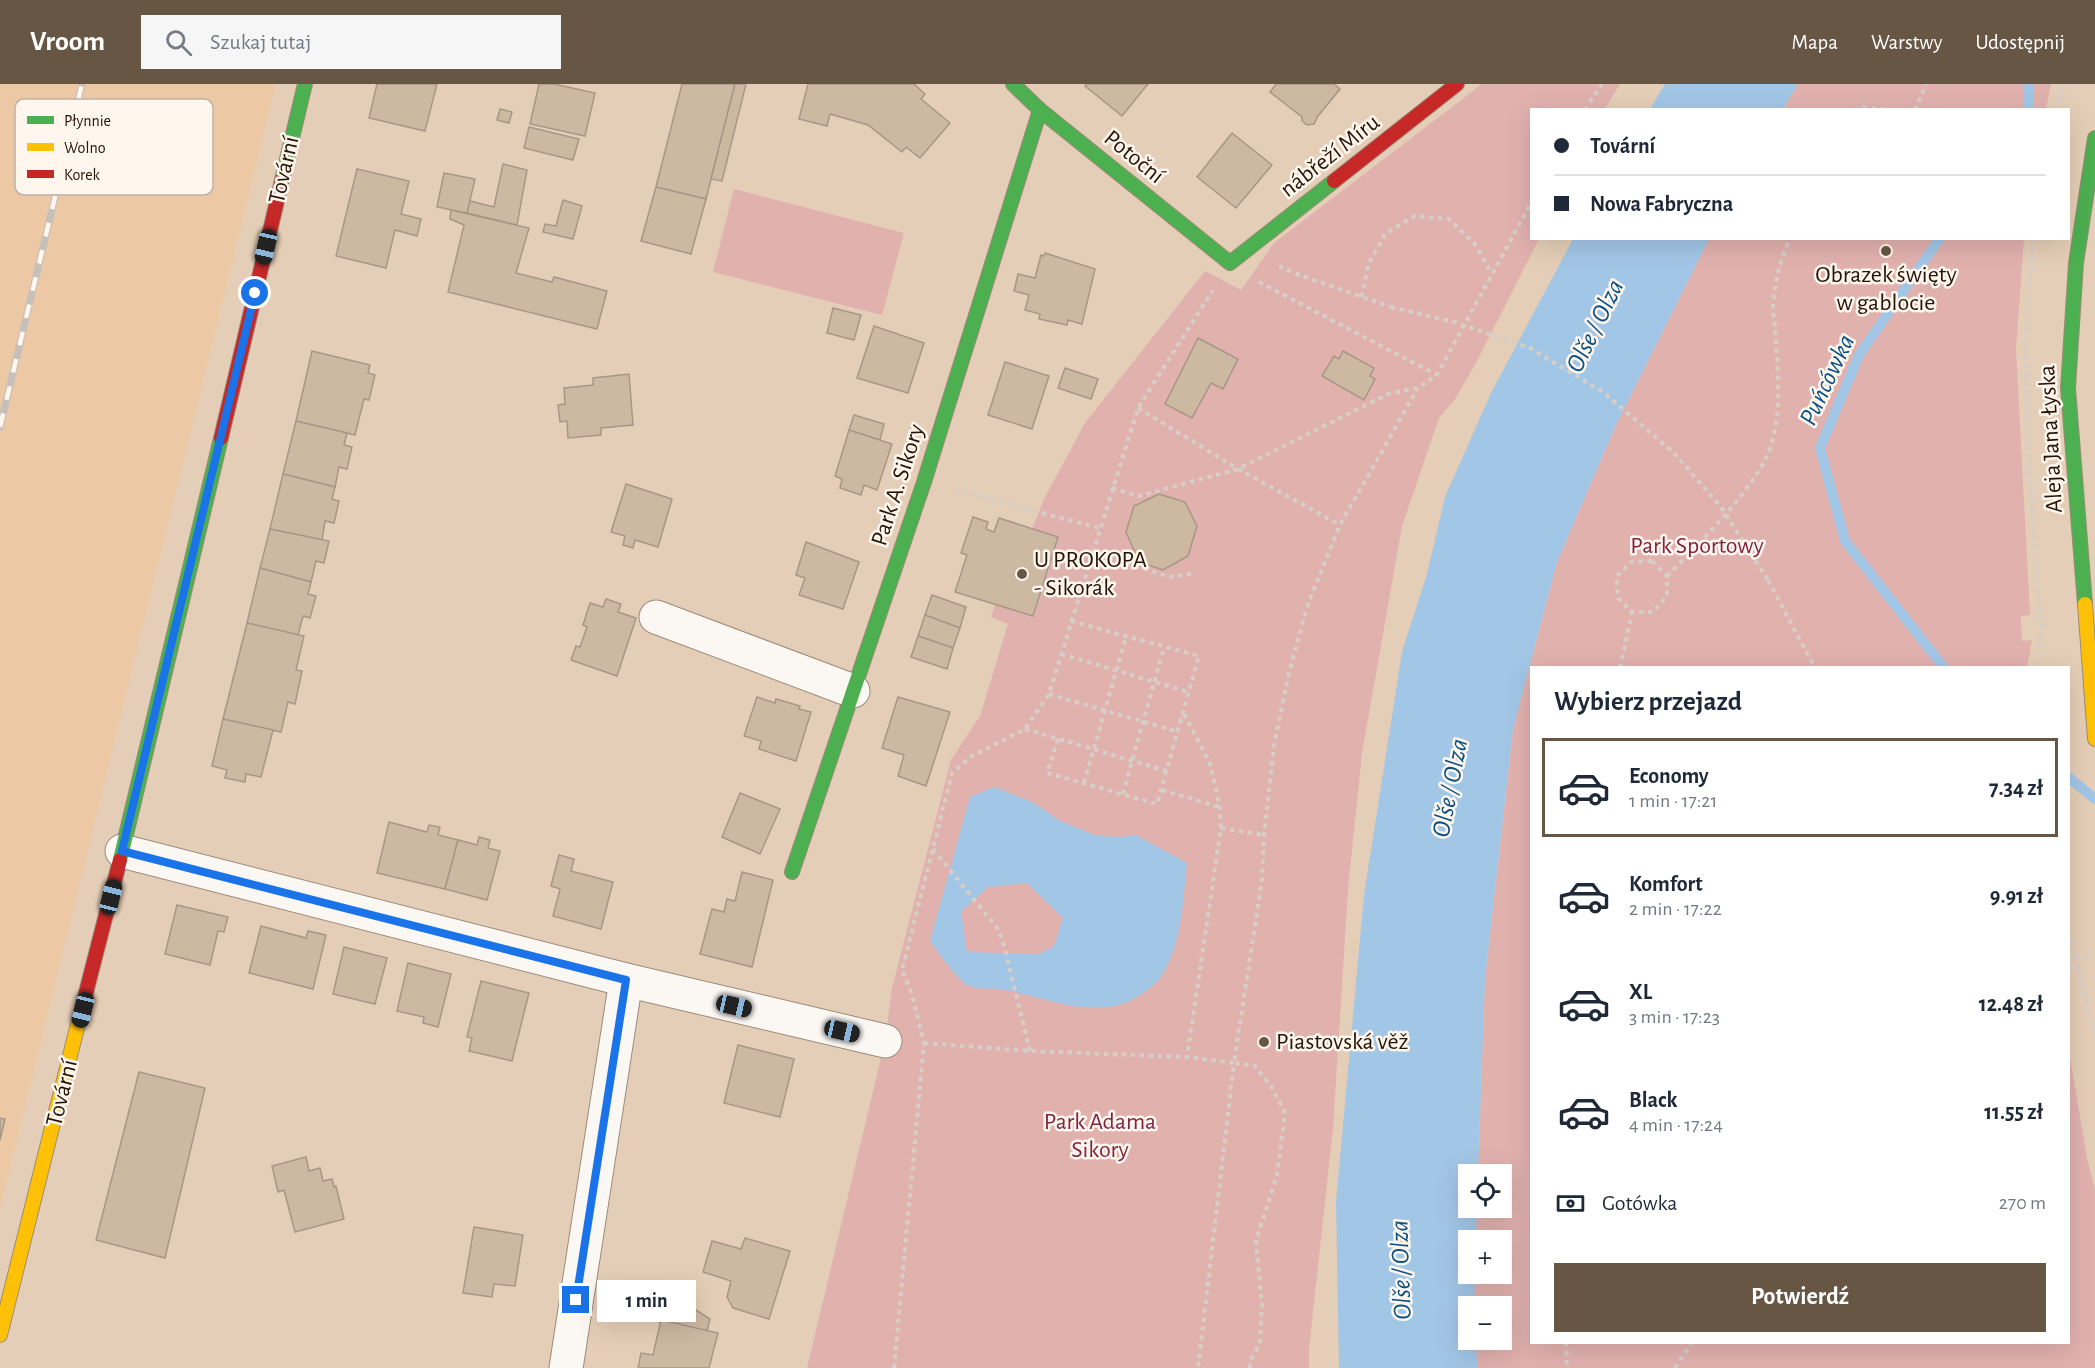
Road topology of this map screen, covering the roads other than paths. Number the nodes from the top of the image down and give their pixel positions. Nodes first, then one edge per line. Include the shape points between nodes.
1 (305, 84) edge
2 (1013, 84) edge
3 (1457, 84) edge
4 (1040, 110) junction
5 (2095, 138) edge
6 (1230, 263) joint
7 (657, 617) dead end
8 (853, 691) junction
9 (2095, 739) edge
10 (122, 851) junction
11 (792, 872) dead end
12 (626, 980) junction
13 (885, 1041) road end
14 (0, 1335) edge
15 (566, 1368) edge

1 - 10 street, Tovární
2 - 4 street, Potoční
3 - 6 street, nábřeží Míru
4 - 6 street, Potoční
4 - 8 street, Park A. Sikory via 924,482
5 - 9 street, Aleja Jana Łyska via 2081,214 2068,388
7 - 8 street
8 - 11 street, Park A. Sikory
10 - 12 street
10 - 14 street, Tovární
12 - 13 street
12 - 15 street

